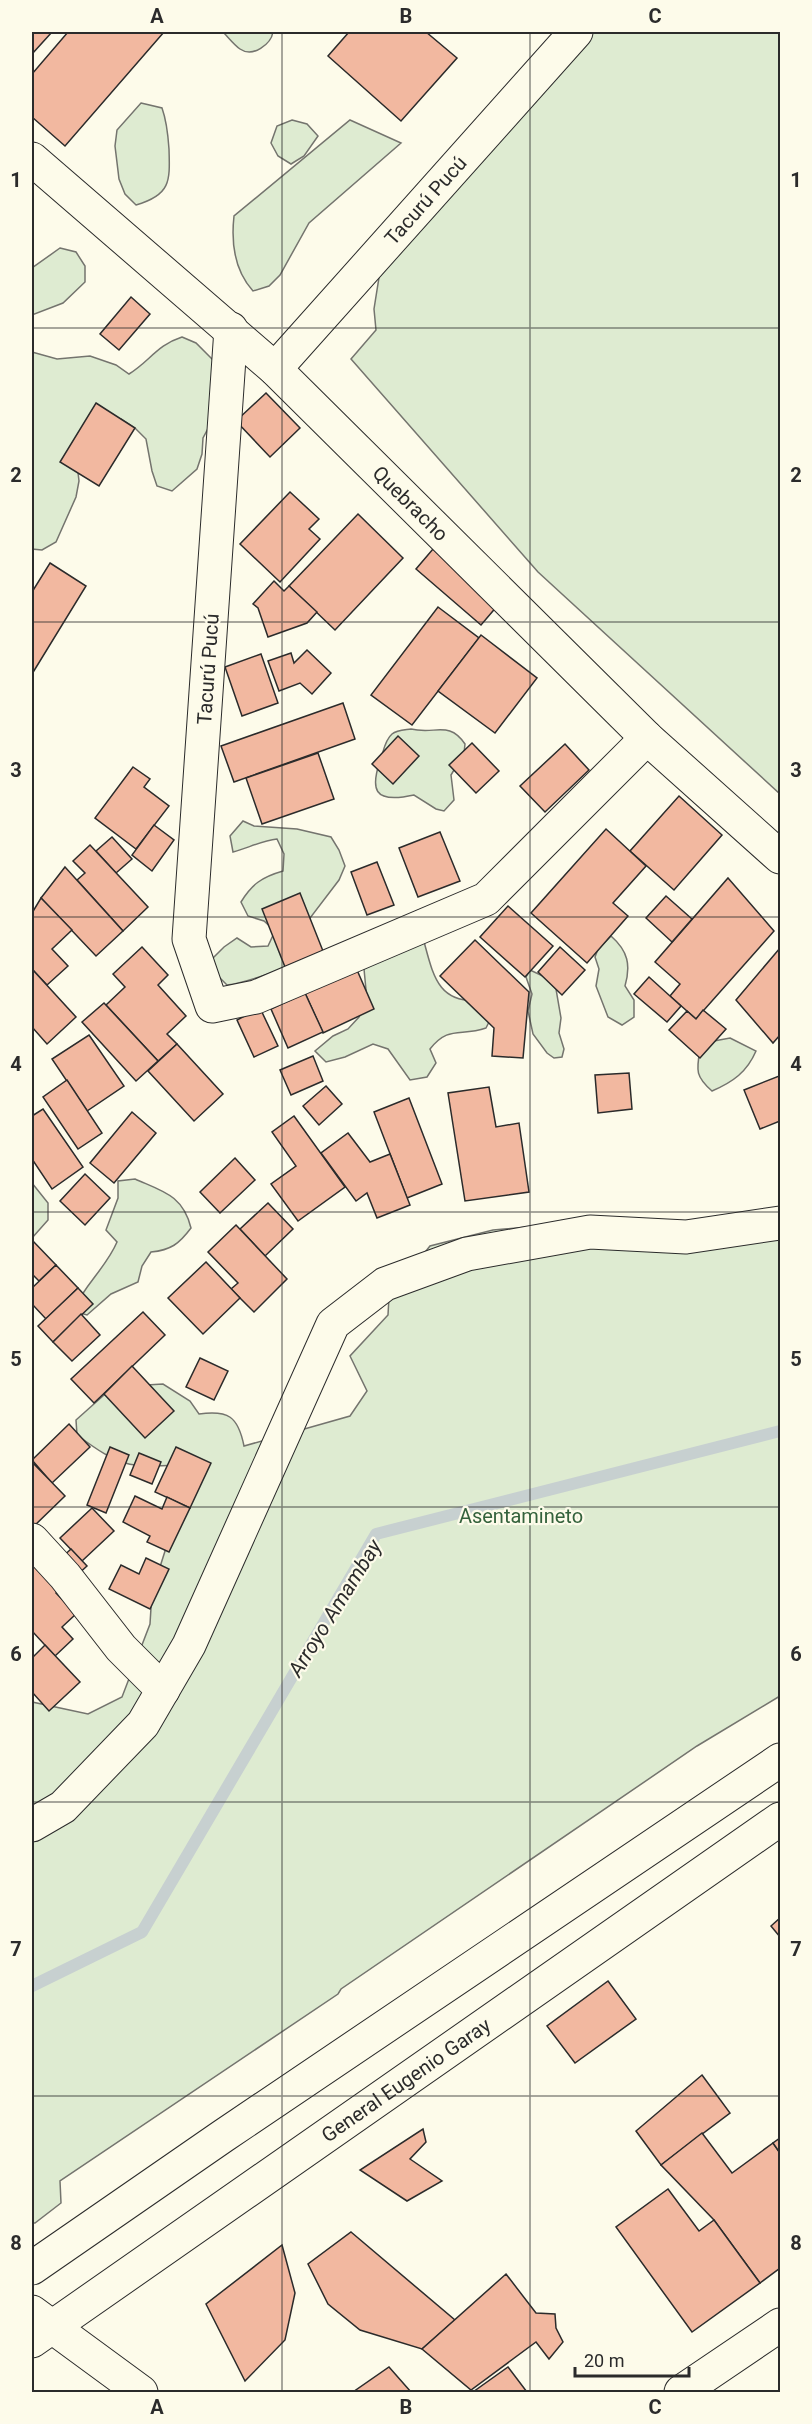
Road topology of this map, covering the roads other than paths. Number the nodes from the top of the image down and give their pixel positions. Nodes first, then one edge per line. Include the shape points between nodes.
1 (576, 32) edge
2 (32, 159) edge
3 (231, 329) junction
4 (274, 369) junction
5 (647, 738) junction
6 (780, 857) edge
7 (780, 1223) edge
8 (32, 1540) edge
9 (163, 1690) junction
10 (780, 1760) edge
11 (780, 1820) edge
12 (32, 1825) edge
13 (32, 2268) edge
14 (780, 2325) edge
15 (38, 2327) edge
16 (141, 2392) edge
17 (681, 2392) edge

1 - 4 street, Tacurú Pucú
2 - 3 street, Quebracho
3 - 4 street, Quebracho
3 - 5 street, Tacurú Pucú via 189,939 212,1006 256,997 486,899
4 - 5 street, Quebracho
5 - 6 street, Quebracho
7 - 9 street via 686,1237 590,1232 467,1254 386,1284 333,1324 189,1645
8 - 9 street via 121,1648
9 - 12 street via 143,1724 63,1807
10 - 13 street
11 - 15 street, General Eugenio Garay
14 - 17 street
15 - 16 street

